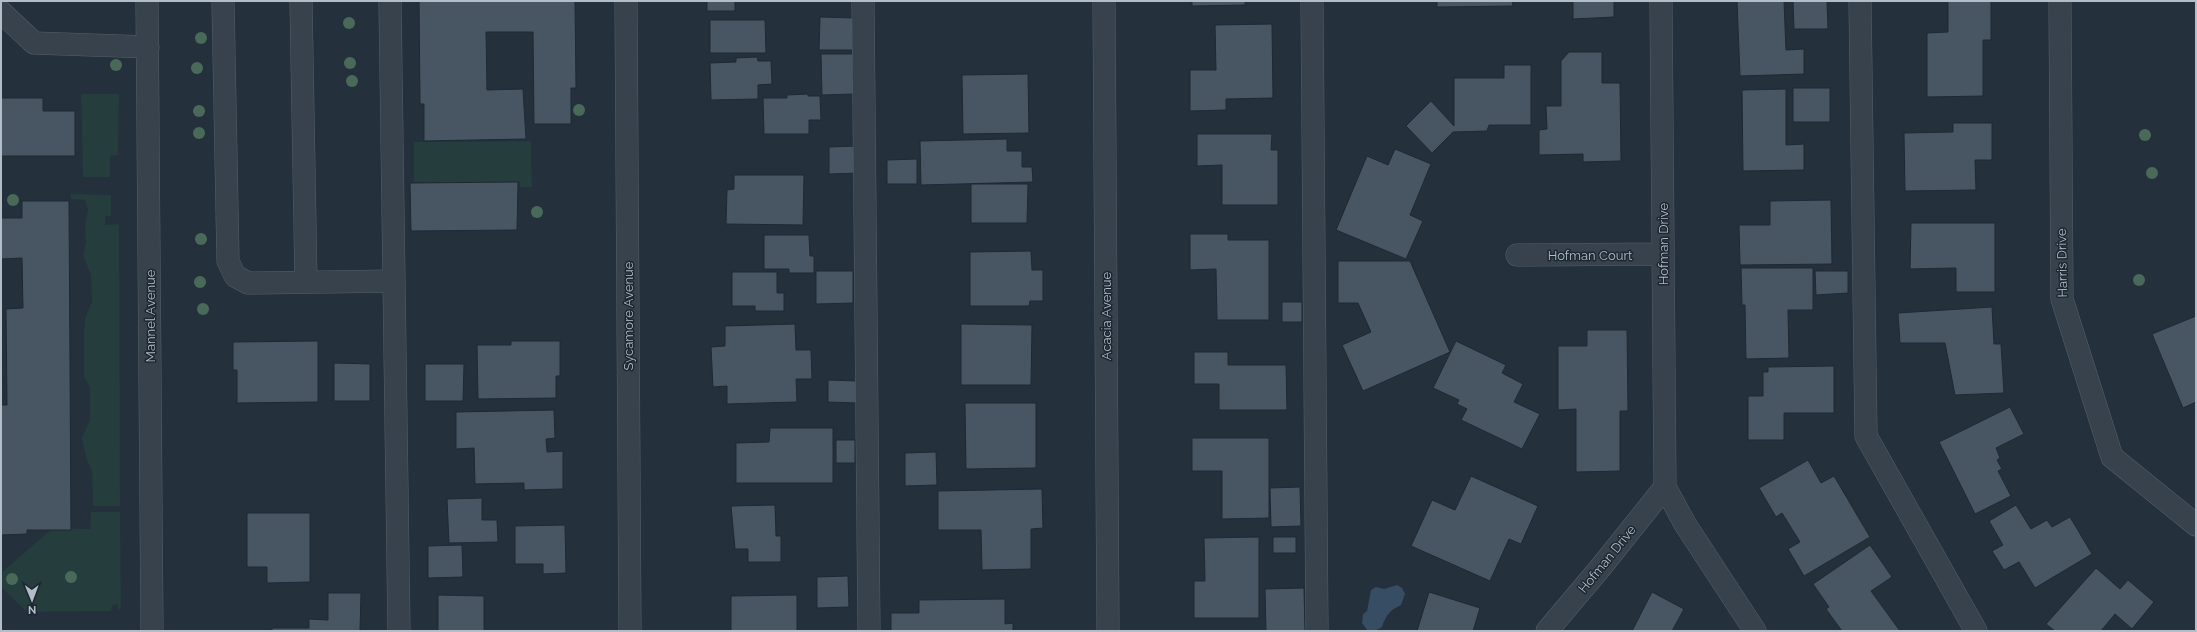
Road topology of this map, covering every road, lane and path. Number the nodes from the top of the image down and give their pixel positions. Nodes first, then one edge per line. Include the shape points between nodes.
1 (147, 1) edge
2 (223, 1) edge
3 (300, 1) edge
4 (390, 1) edge
5 (626, 1) edge
6 (863, 1) edge
7 (1104, 1) edge
8 (1312, 1) edge
9 (1661, 1) edge
10 (1860, 1) edge
11 (2060, 1) edge
12 (1, 12) edge
13 (148, 47) junction
14 (1663, 254) junction
15 (1516, 256) dead end
16 (394, 281) junction
17 (306, 282) junction
18 (1665, 486) junction
19 (2196, 525) edge
20 (152, 631) edge
21 (399, 631) edge
22 (630, 631) edge
23 (869, 631) edge
24 (1108, 631) edge
25 (1317, 631) edge
26 (1547, 631) edge
27 (1755, 631) edge
28 (1976, 631) edge

1 - 13 street, Mannel Avenue
2 - 17 street via 228,261 235,276 248,283
3 - 17 street
4 - 16 street
5 - 22 street, Sycamore Avenue
6 - 23 street
7 - 24 street, Acacia Avenue
8 - 25 street
9 - 14 street, Hofman Drive
10 - 28 street via 1866,436
11 - 19 street, Harris Drive via 2062,299 2112,457
12 - 13 street via 34,43
13 - 20 street, Mannel Avenue
14 - 15 street, Hofman Court
14 - 18 street, Hofman Drive
16 - 17 street
16 - 21 street
18 - 26 street, Hofman Drive
18 - 27 street, Hofman Drive via 1686,524

